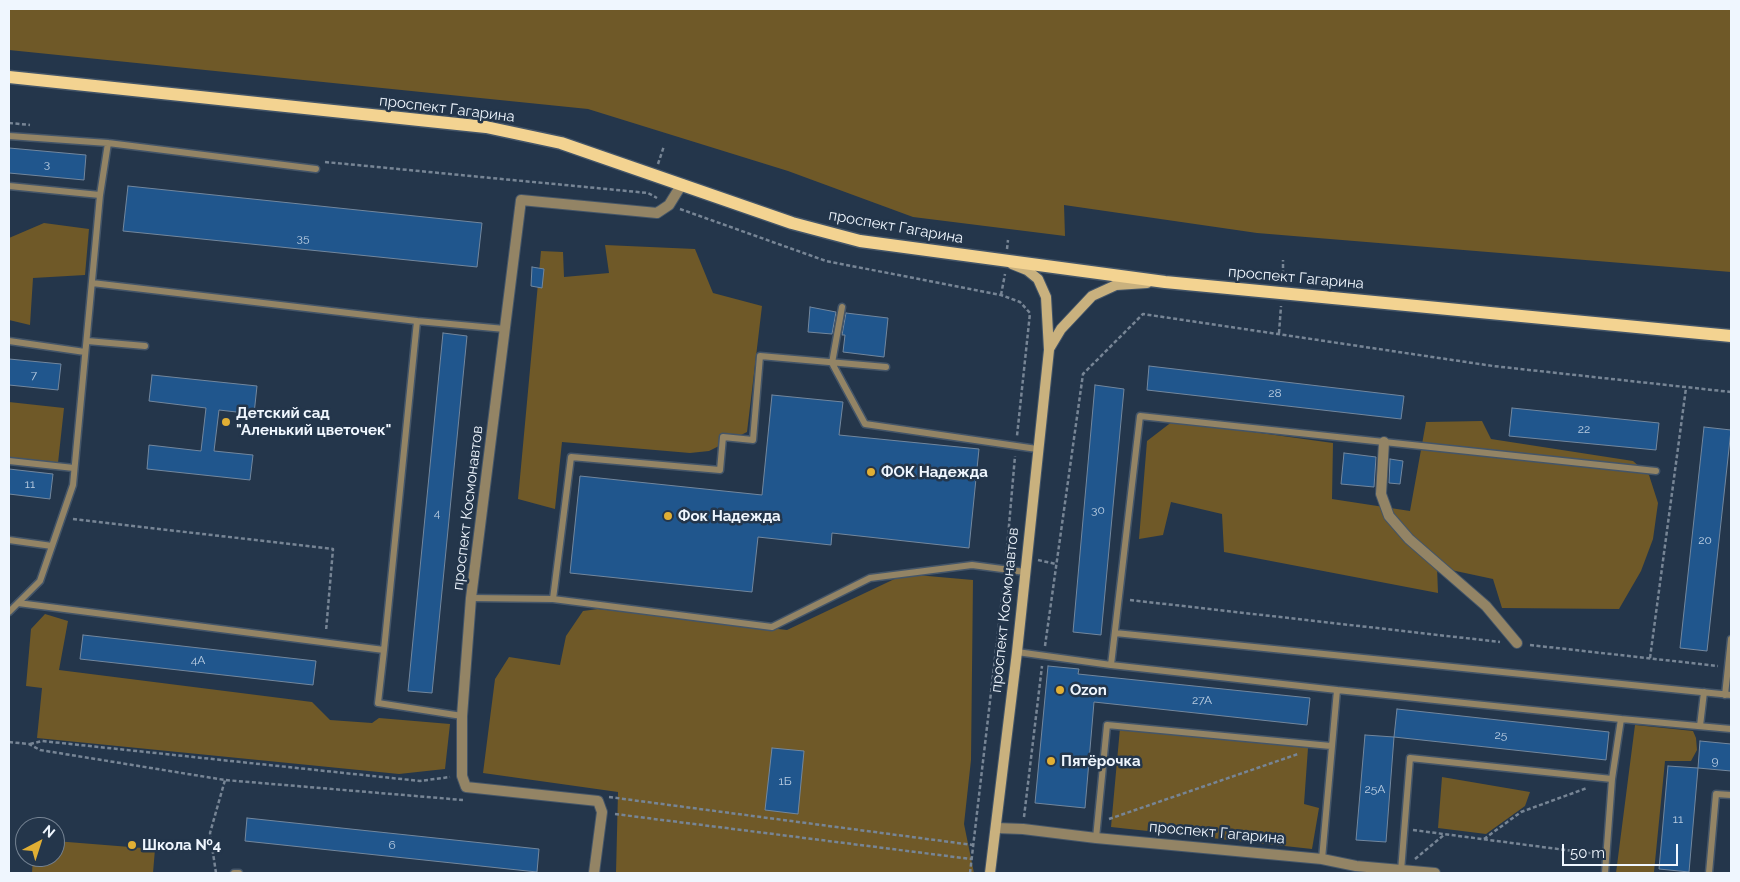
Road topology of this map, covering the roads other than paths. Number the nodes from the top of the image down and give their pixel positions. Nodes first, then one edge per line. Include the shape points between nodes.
1 (9, 77) edge
2 (9, 136) edge
3 (108, 143) junction
4 (316, 165) road end
5 (682, 184) junction
6 (9, 186) edge
7 (100, 195) junction
8 (1006, 262) junction
9 (1165, 282) junction
10 (92, 284) junction
11 (842, 307) dead end
12 (417, 321) junction
13 (505, 330) junction
14 (1731, 336) edge
15 (9, 341) edge
16 (87, 341) junction
17 (145, 346) dead end
18 (1049, 350) junction
19 (85, 352) junction
20 (832, 363) junction
21 (886, 368) dead end
22 (1384, 442) junction
23 (1036, 449) junction
24 (9, 461) edge
25 (74, 468) junction
26 (1656, 471) dead end
27 (9, 540) edge
28 (52, 546) junction
29 (1025, 572) junction
30 (471, 598) junction
31 (553, 598) junction
32 (18, 603) junction
33 (9, 612) edge
34 (1114, 633) junction
35 (1731, 638) edge
36 (1517, 644) road end
37 (384, 650) junction
38 (1017, 652) junction
39 (1111, 665) junction
40 (1337, 690) junction
41 (1704, 692) junction
42 (1728, 695) edge
43 (462, 716) junction
44 (1622, 719) junction
45 (1700, 726) junction
46 (1731, 729) edge
47 (1331, 746) junction
48 (1612, 779) junction
49 (1731, 795) edge
50 (996, 828) junction
51 (1096, 838) junction
52 (1322, 859) junction
53 (1356, 870) edge
54 (1401, 871) junction
55 (234, 873) edge
56 (239, 873) edge
57 (594, 873) edge
58 (990, 873) edge
59 (1435, 873) edge
60 (1605, 873) edge
61 (1709, 873) edge

1 - 5 main road, проспект Гагарина via 486,127 562,144
2 - 3 lane
3 - 4 lane
3 - 7 lane
5 - 8 main road, проспект Гагарина via 792,223 860,241
5 - 13 street, проспект Космонавтов via 669,205 657,213 521,200
6 - 7 lane
7 - 10 lane
8 - 9 main road, проспект Гагарина
8 - 18 main road via 1027,270 1038,279 1046,297
9 - 14 main road, проспект Гагарина
9 - 18 main road via 1116,285 1092,296 1061,329
10 - 12 lane
10 - 16 lane
11 - 20 lane
12 - 13 lane
12 - 37 lane
13 - 30 street, проспект Космонавтов
15 - 19 lane
16 - 17 lane
16 - 19 lane
18 - 23 main road, проспект Космонавтов
19 - 25 lane
20 - 21 lane
20 - 23 lane via 865,424
20 - 31 lane via 760,356 753,440 723,437 720,470 571,457
22 - 26 lane
22 - 34 lane via 1140,416
22 - 36 street via 1381,494 1389,516 1409,539 1486,606
23 - 29 main road, проспект Космонавтов
24 - 25 lane
25 - 28 lane via 72,485
27 - 28 lane
28 - 32 lane via 40,581
29 - 31 lane via 972,565 870,578 772,627
29 - 38 main road, проспект Космонавтов
30 - 31 lane
30 - 43 street, проспект Космонавтов
32 - 33 lane
32 - 37 lane
34 - 39 lane
34 - 41 lane
35 - 42 lane
37 - 43 lane via 378,703
38 - 39 lane
38 - 50 main road, проспект Космонавтов
39 - 40 lane
40 - 44 lane
40 - 47 lane
41 - 42 lane
41 - 45 lane
43 - 57 street, проспект Космонавтов via 462,776 466,787 598,801 602,812
44 - 45 lane
44 - 48 lane
45 - 46 lane
47 - 51 lane via 1107,725
47 - 52 lane
48 - 54 lane via 1410,758
48 - 60 lane
49 - 61 lane via 1716,794
50 - 51 street, проспект Гагарина via 1023,828
50 - 58 main road, проспект Космонавтов
51 - 52 street, проспект Гагарина
52 - 53 street, проспект Гагарина
53 - 54 street, проспект Гагарина
54 - 59 street, проспект Гагарина
55 - 56 lane

